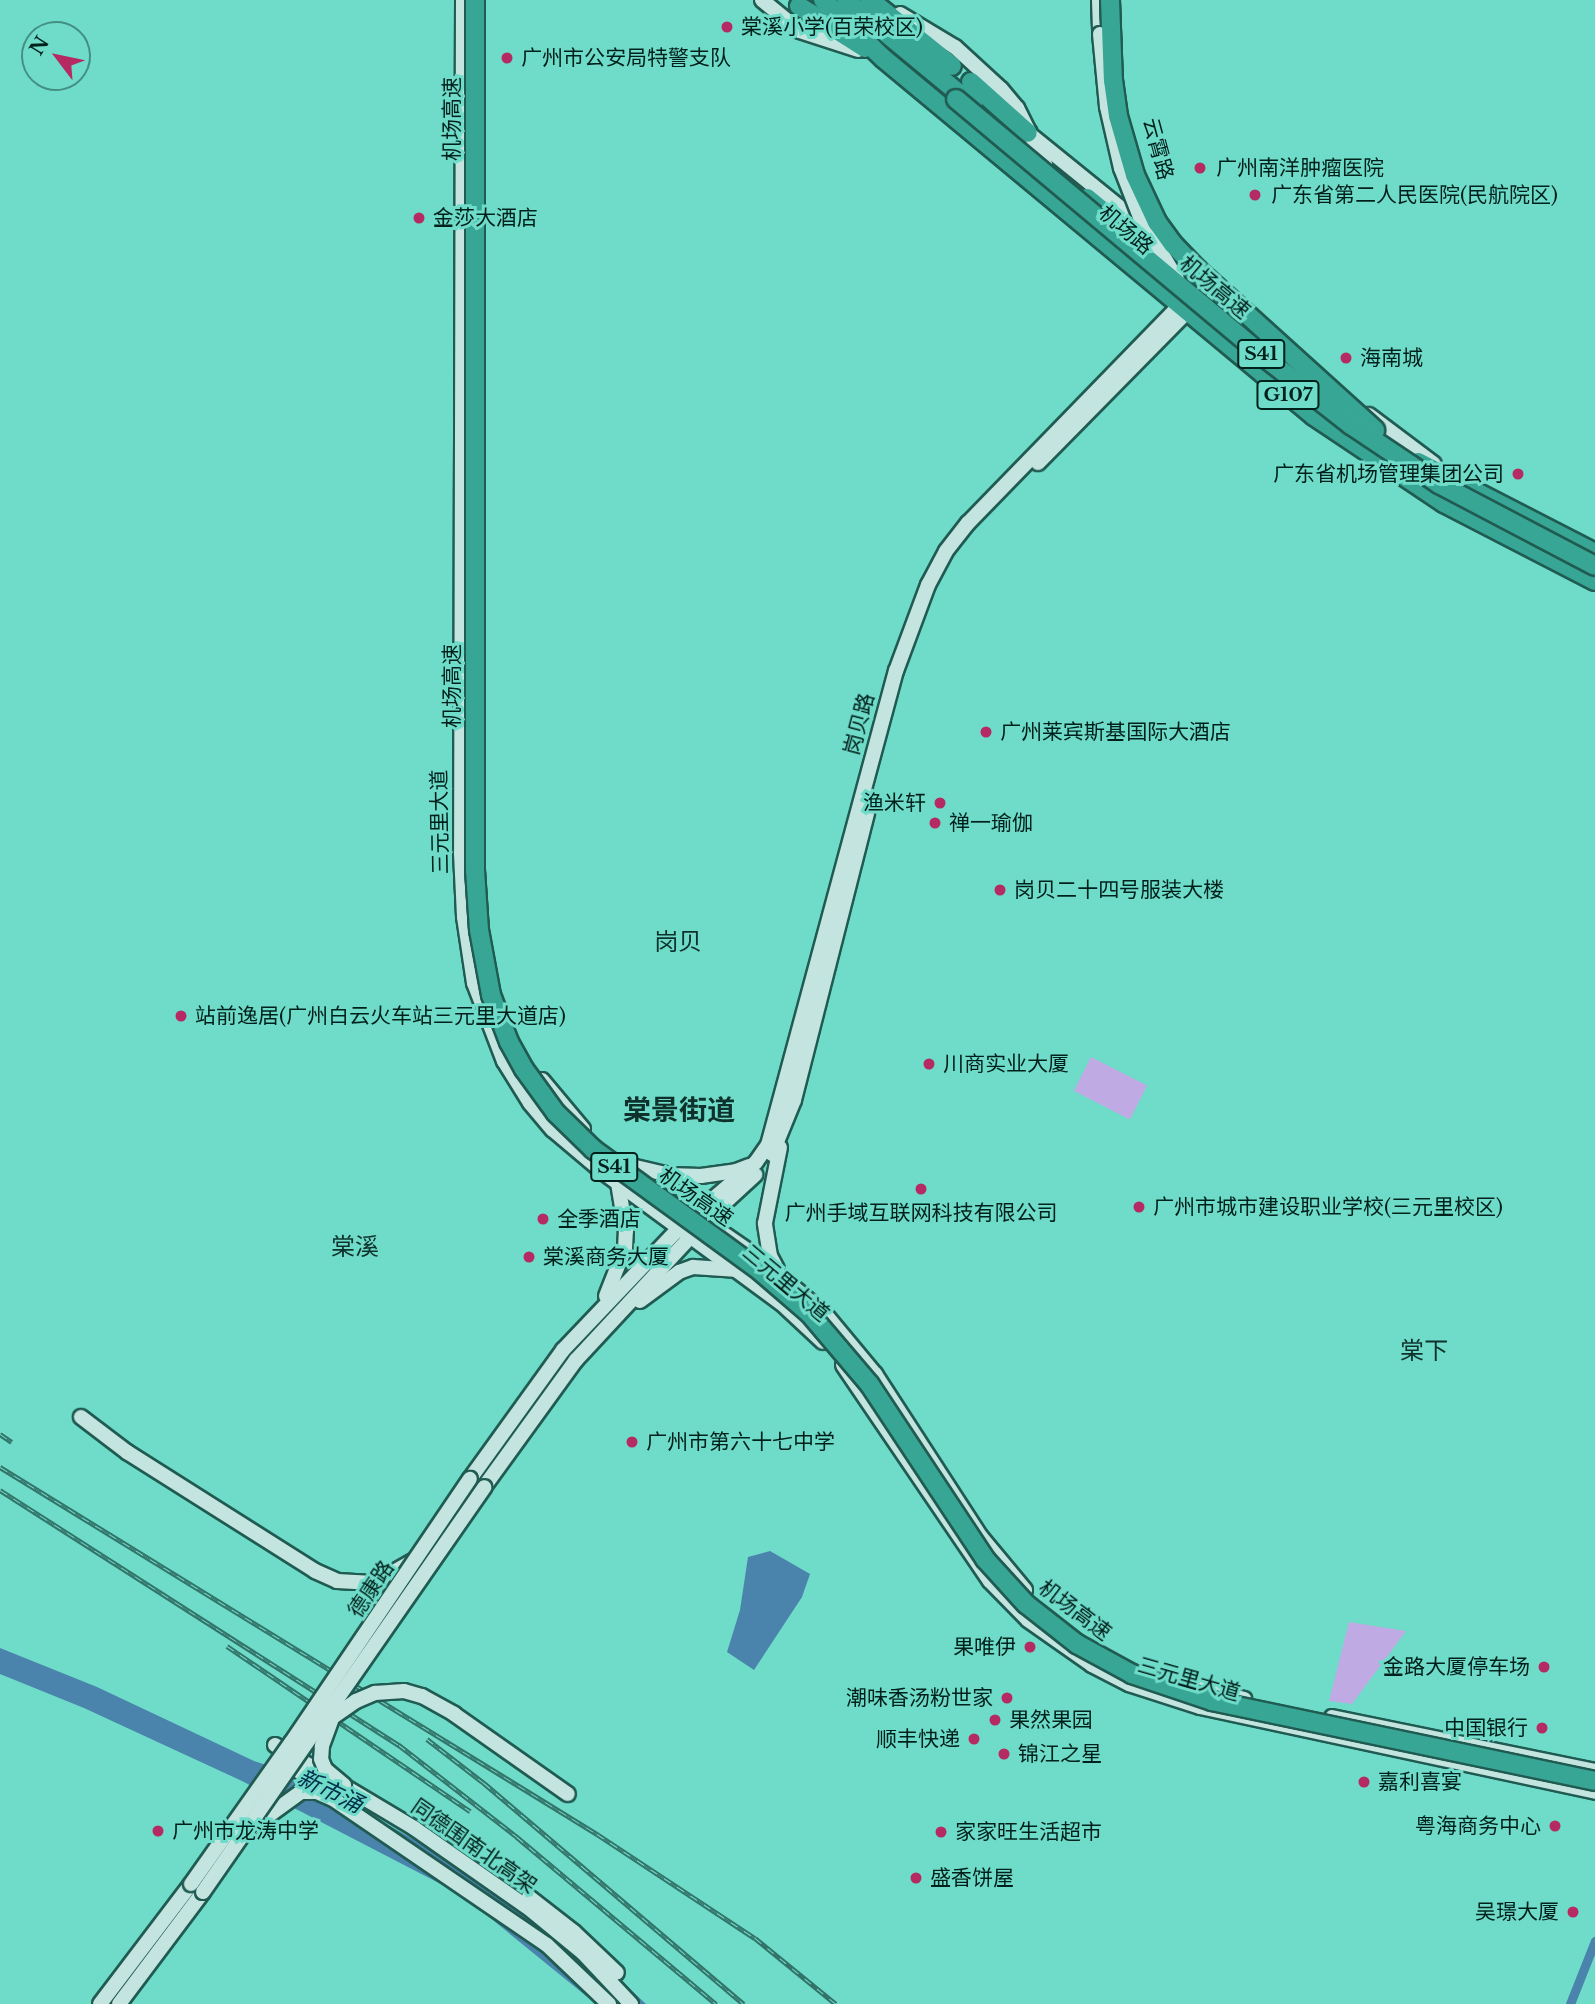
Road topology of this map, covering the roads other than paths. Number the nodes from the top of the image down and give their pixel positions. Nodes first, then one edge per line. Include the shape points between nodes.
1 (463, 0) edge
2 (475, 0) edge
3 (483, 0) edge
4 (762, 0) edge
5 (823, 0) edge
6 (835, 0) edge
7 (846, 0) edge
8 (870, 0) edge
9 (883, 0) edge
10 (1099, 0) edge
11 (1113, 0) edge
12 (799, 6) dead end
13 (883, 58) junction
14 (952, 66) dead end
15 (971, 82) dead end
16 (1028, 133) junction
17 (1045, 164) junction
18 (1206, 293) junction
19 (1184, 308) junction
20 (1259, 348) junction
21 (1393, 471) junction
22 (1439, 485) junction
23 (1595, 553) edge
24 (1595, 566) edge
25 (1595, 581) edge
26 (461, 660) junction
27 (481, 661) junction
28 (783, 1134) junction
29 (619, 1160) junction
30 (756, 1162) junction
31 (603, 1172) junction
32 (618, 1183) junction
33 (700, 1216) junction
34 (685, 1231) junction
35 (740, 1271) junction
36 (780, 1274) junction
37 (594, 1315) junction
38 (607, 1325) junction
39 (81, 1417) dead end
40 (423, 1549) junction
41 (350, 1684) junction
42 (333, 1717) junction
43 (1376, 1726) junction
44 (1372, 1745) junction
45 (273, 1749) dead end
46 (1595, 1772) edge
47 (1595, 1781) edge
48 (1595, 1792) edge
49 (568, 1794) dead end
50 (246, 1832) junction
51 (412, 1832) junction
52 (197, 1888) junction
53 (100, 2004) edge
54 (119, 2004) edge
55 (609, 2004) edge
56 (622, 2004) edge
57 (631, 2004) edge
58 (642, 2004) edge

1 - 26 main road, 三元里大道
2 - 47 highway, 机场高速 / S41, bridge via 475,870 489,987 524,1069 556,1112 593,1149 760,1271 809,1313 870,1385 985,1559 1026,1604 1077,1644 1132,1674 1212,1701
3 - 27 main road, 三元里大道
4 - 13 main road via 800,31
5 - 13 highway
6 - 22 highway, 机场高速 / S41, bridge via 1268,360
7 - 17 highway, 机场路
8 - 14 highway
9 - 16 main road via 955,47 988,75 1017,108
10 - 20 main road, bridge via 1112,136 1140,217 1185,291
11 - 18 main road, 云霄路 via 1123,97 1135,157 1159,215
11 - 22 highway, bridge via 1113,80 1124,140 1142,193 1165,235 1198,270
12 - 13 highway
13 - 19 highway, 机场路
15 - 16 highway
16 - 17 main road
16 - 18 main road via 1129,212
17 - 18 highway, 机场路
18 - 20 highway, 机场路
19 - 21 highway, 机场路 / G107 via 1305,409
19 - 28 main road, 岗贝路 via 977,525 936,587 901,684
19 - 30 main road, 岗贝路 via 968,523 928,585 896,671 778,1118
20 - 21 main road
20 - 23 highway, 机场路 via 1379,438
21 - 25 highway, 机场路 via 1489,528
22 - 24 highway, 机场高速 / S41, bridge
26 - 27 main road
26 - 31 main road, 三元里大道 via 461,863 474,983 490,1031 520,1089 559,1136
27 - 29 main road, 三元里大道 via 484,898 498,993 532,1067 582,1127
28 - 33 main road, 岗贝路 via 760,1170
28 - 36 main road via 765,1223 770,1256
29 - 30 main road via 669,1175 701,1176 736,1171
29 - 31 main road
29 - 33 main road, 三元里大道
30 - 33 main road, 岗贝路
31 - 32 main road, 三元里大道
32 - 34 main road, 三元里大道
32 - 37 main road via 625,1248 612,1285
33 - 34 main road, 德康路
33 - 36 main road, 三元里大道
34 - 35 main road, 三元里大道
34 - 37 main road, 德康路
34 - 38 main road, 德康路
35 - 38 main road via 693,1267 679,1272
35 - 44 main road, 三元里大道 via 794,1313 833,1353 981,1569 1021,1613 1062,1646 1118,1679 1168,1698
36 - 43 main road, 三元里大道 via 821,1310 861,1357 981,1537 1055,1618 1118,1658 1159,1676 1229,1696
37 - 40 main road, 德康路, bridge via 548,1368
38 - 41 main road, 德康路, bridge via 561,1379
39 - 40 main road, bridge via 127,1452 337,1581 374,1583 403,1569
40 - 52 main road, 德康路, bridge
41 - 42 main road, bridge
41 - 50 main road, 德康路, bridge
42 - 49 main road, bridge via 375,1693 390,1690 422,1696
42 - 58 main road, bridge via 321,1759 333,1778 444,1840 545,1908 599,1954
43 - 44 main road via 1368,1733
43 - 46 main road, 三元里大道
44 - 48 main road, 三元里大道
45 - 51 main road, 同德围南北高架
50 - 52 main road, 德康路, bridge
50 - 55 main road via 295,1794 309,1791 333,1799 547,1945
51 - 56 main road, 同德围南北高架 via 555,1939
51 - 57 main road, 同德围南北高架 via 555,1929
52 - 53 main road, 德康路
52 - 54 main road, 德康路

